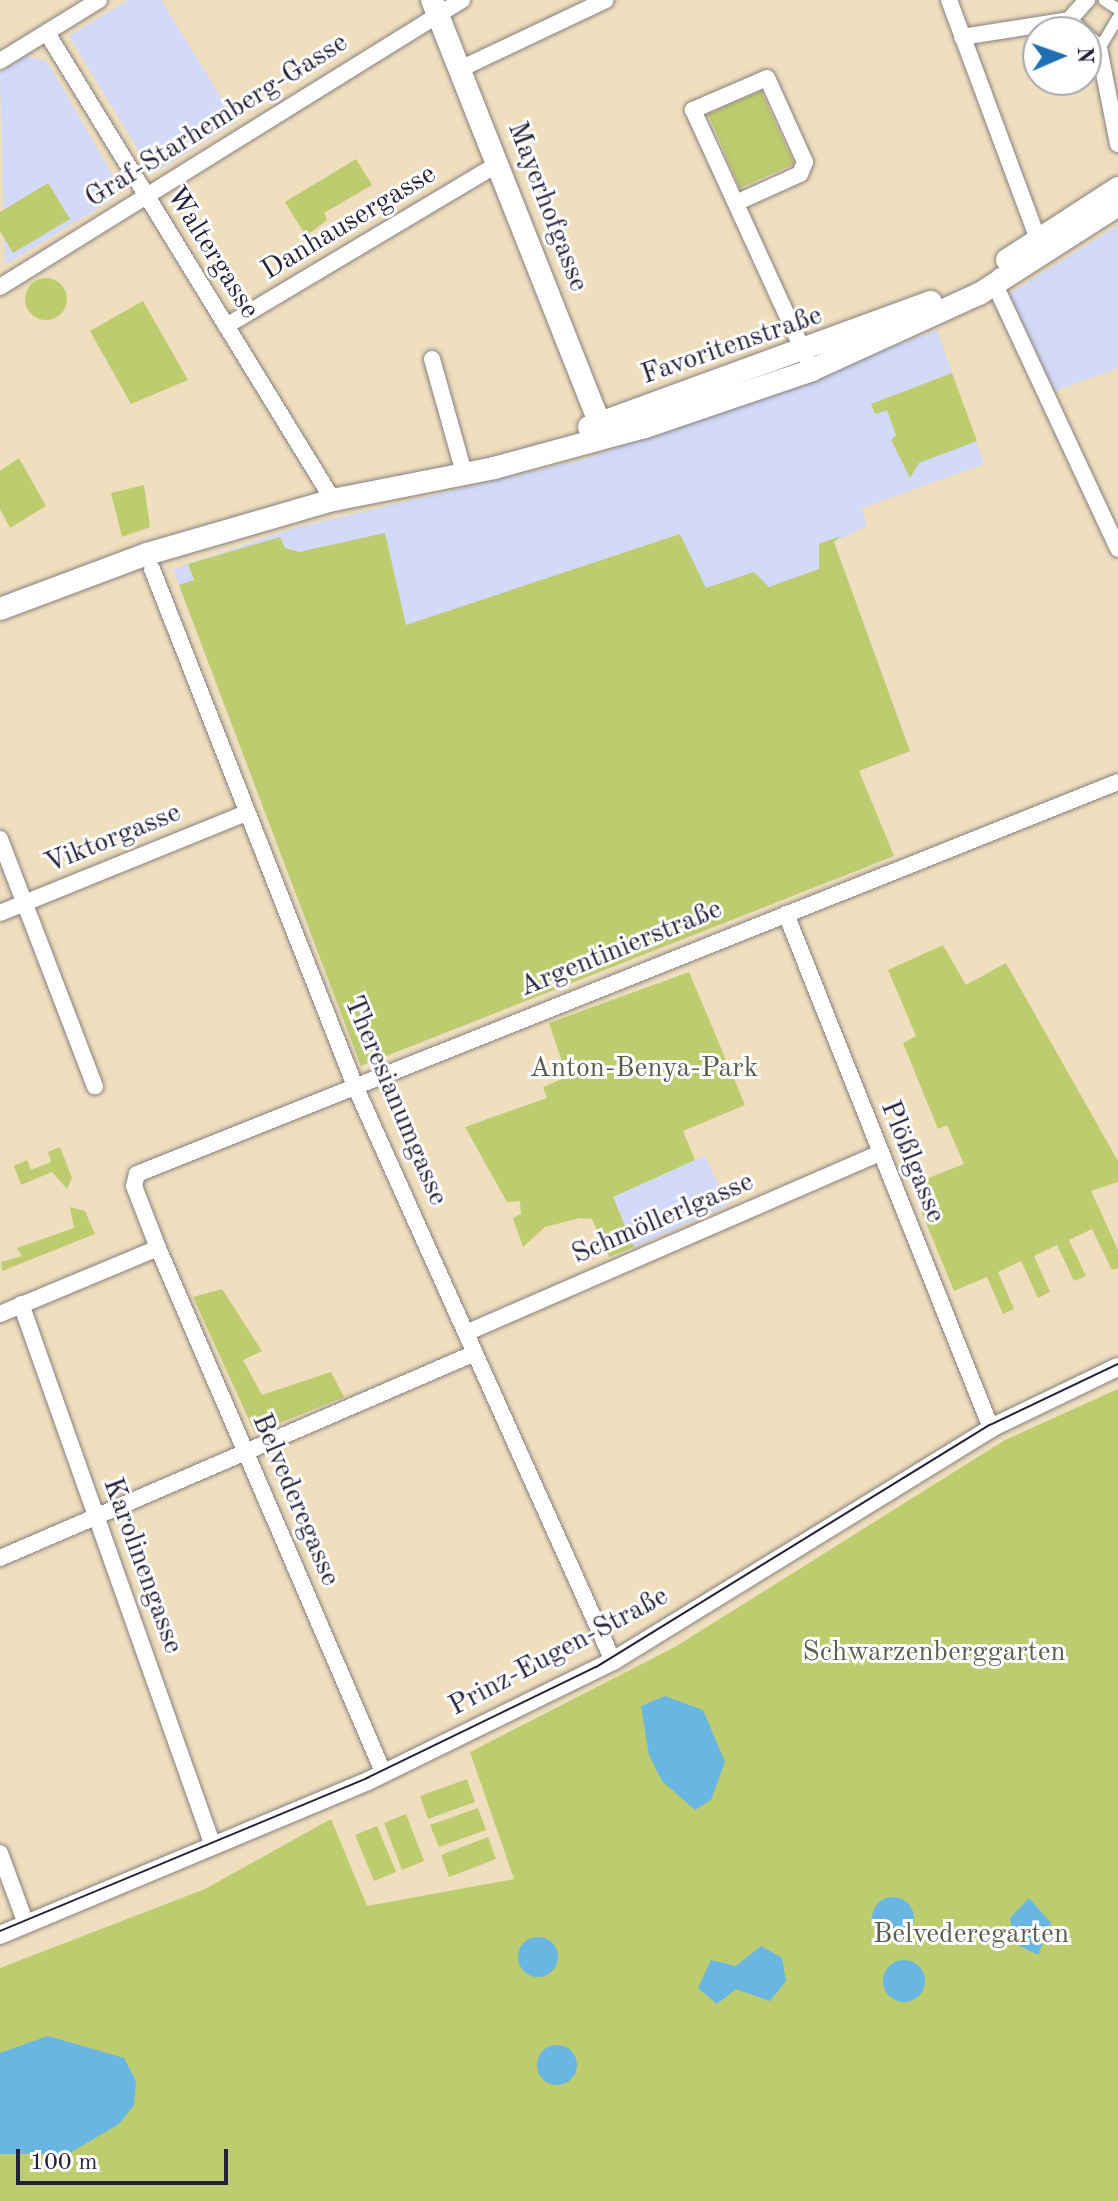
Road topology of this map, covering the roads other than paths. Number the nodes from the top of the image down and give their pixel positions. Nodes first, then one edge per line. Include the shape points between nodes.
1 (99, 0) edge
2 (462, 0) edge
3 (606, 0) edge
4 (949, 0) edge
5 (1087, 0) edge
6 (1104, 0) edge
7 (435, 8) edge
8 (1118, 9) edge
9 (1073, 16) edge
10 (1118, 16) edge
11 (1022, 27) edge
12 (47, 33) junction
13 (962, 37) junction
14 (1102, 43) edge
15 (0, 61) edge
16 (1102, 63) edge
17 (460, 69) junction
18 (1118, 144) edge
19 (498, 164) junction
20 (1118, 188) edge
21 (145, 195) junction
22 (738, 202) junction
23 (1118, 205) edge
24 (1038, 239) junction
25 (1021, 260) junction
26 (995, 285) junction
27 (0, 287) edge
28 (226, 326) junction
29 (432, 359) dead end
30 (808, 360) junction
31 (602, 430) junction
32 (463, 469) junction
33 (333, 500) junction
34 (1118, 549) edge
35 (149, 562) junction
36 (0, 609) edge
37 (1118, 782) edge
38 (246, 813) junction
39 (0, 839) edge
40 (26, 903) junction
41 (0, 913) edge
42 (786, 914) junction
43 (95, 1086) dead end
44 (355, 1086) junction
45 (880, 1153) junction
46 (145, 1170) joint
47 (158, 1248) junction
48 (21, 1304) junction
49 (0, 1314) edge
50 (466, 1333) junction
51 (475, 1353) junction
52 (1118, 1367) edge
53 (991, 1428) junction
54 (246, 1452) junction
55 (96, 1517) junction
56 (0, 1558) edge
57 (613, 1661) junction
58 (384, 1774) junction
59 (213, 1846) junction
60 (0, 1853) edge
61 (26, 1924) junction
62 (0, 1935) edge

1 - 12 street
2 - 7 street, Graf-Starhemberg-Gasse
3 - 17 street
4 - 13 street
5 - 9 street
6 - 8 street
7 - 17 main road, Mayerhofgasse
7 - 21 street, Graf-Starhemberg-Gasse
10 - 14 street
11 - 13 street
12 - 15 street
12 - 21 street, Waltergasse
13 - 24 street
16 - 18 street
17 - 19 main road, Mayerhofgasse
19 - 28 street, Danhausergasse
19 - 31 main road, Mayerhofgasse
20 - 24 main road, Favoritenstraße
21 - 27 street, Graf-Starhemberg-Gasse
21 - 28 street, Waltergasse
22 - 22 street via 800,174 805,162 767,78 693,110
22 - 30 street
23 - 25 main road, Favoritenstraße
24 - 25 main road, Favoritenstraße
25 - 26 main road, Favoritenstraße
25 - 30 main road, Favoritenstraße
26 - 30 main road, Favoritenstraße
26 - 34 street
28 - 33 street, Waltergasse
29 - 32 street
30 - 31 main road, Favoritenstraße
31 - 32 main road, Favoritenstraße
32 - 33 main road, Favoritenstraße
33 - 35 main road, Favoritenstraße
35 - 36 main road, Favoritenstraße
35 - 38 street, Theresianumgasse
37 - 42 street, Argentinierstraße
38 - 40 street, Viktorgasse
38 - 44 street, Theresianumgasse
39 - 40 street
40 - 41 street, Viktorgasse
40 - 43 street
42 - 44 street, Argentinierstraße
42 - 45 street, Plößlgasse
44 - 46 street, Argentinierstraße
44 - 50 street, Theresianumgasse
45 - 50 street, Schmöllerlgasse
45 - 53 street, Plößlgasse
46 - 47 street, Belvederegasse via 134,1186
47 - 48 street
47 - 54 street, Belvederegasse
48 - 49 street
48 - 55 street, Karolinengasse
50 - 51 street, Theresianumgasse
51 - 54 street
51 - 57 street, Theresianumgasse
52 - 53 street, Prinz-Eugen-Straße
53 - 57 street, Prinz-Eugen-Straße
54 - 55 street
54 - 58 street, Belvederegasse
55 - 56 street
55 - 59 street, Karolinengasse
57 - 58 street, Prinz-Eugen-Straße
58 - 59 street, Prinz-Eugen-Straße
59 - 61 street, Prinz-Eugen-Straße
60 - 61 street
61 - 62 street, Prinz-Eugen-Straße

